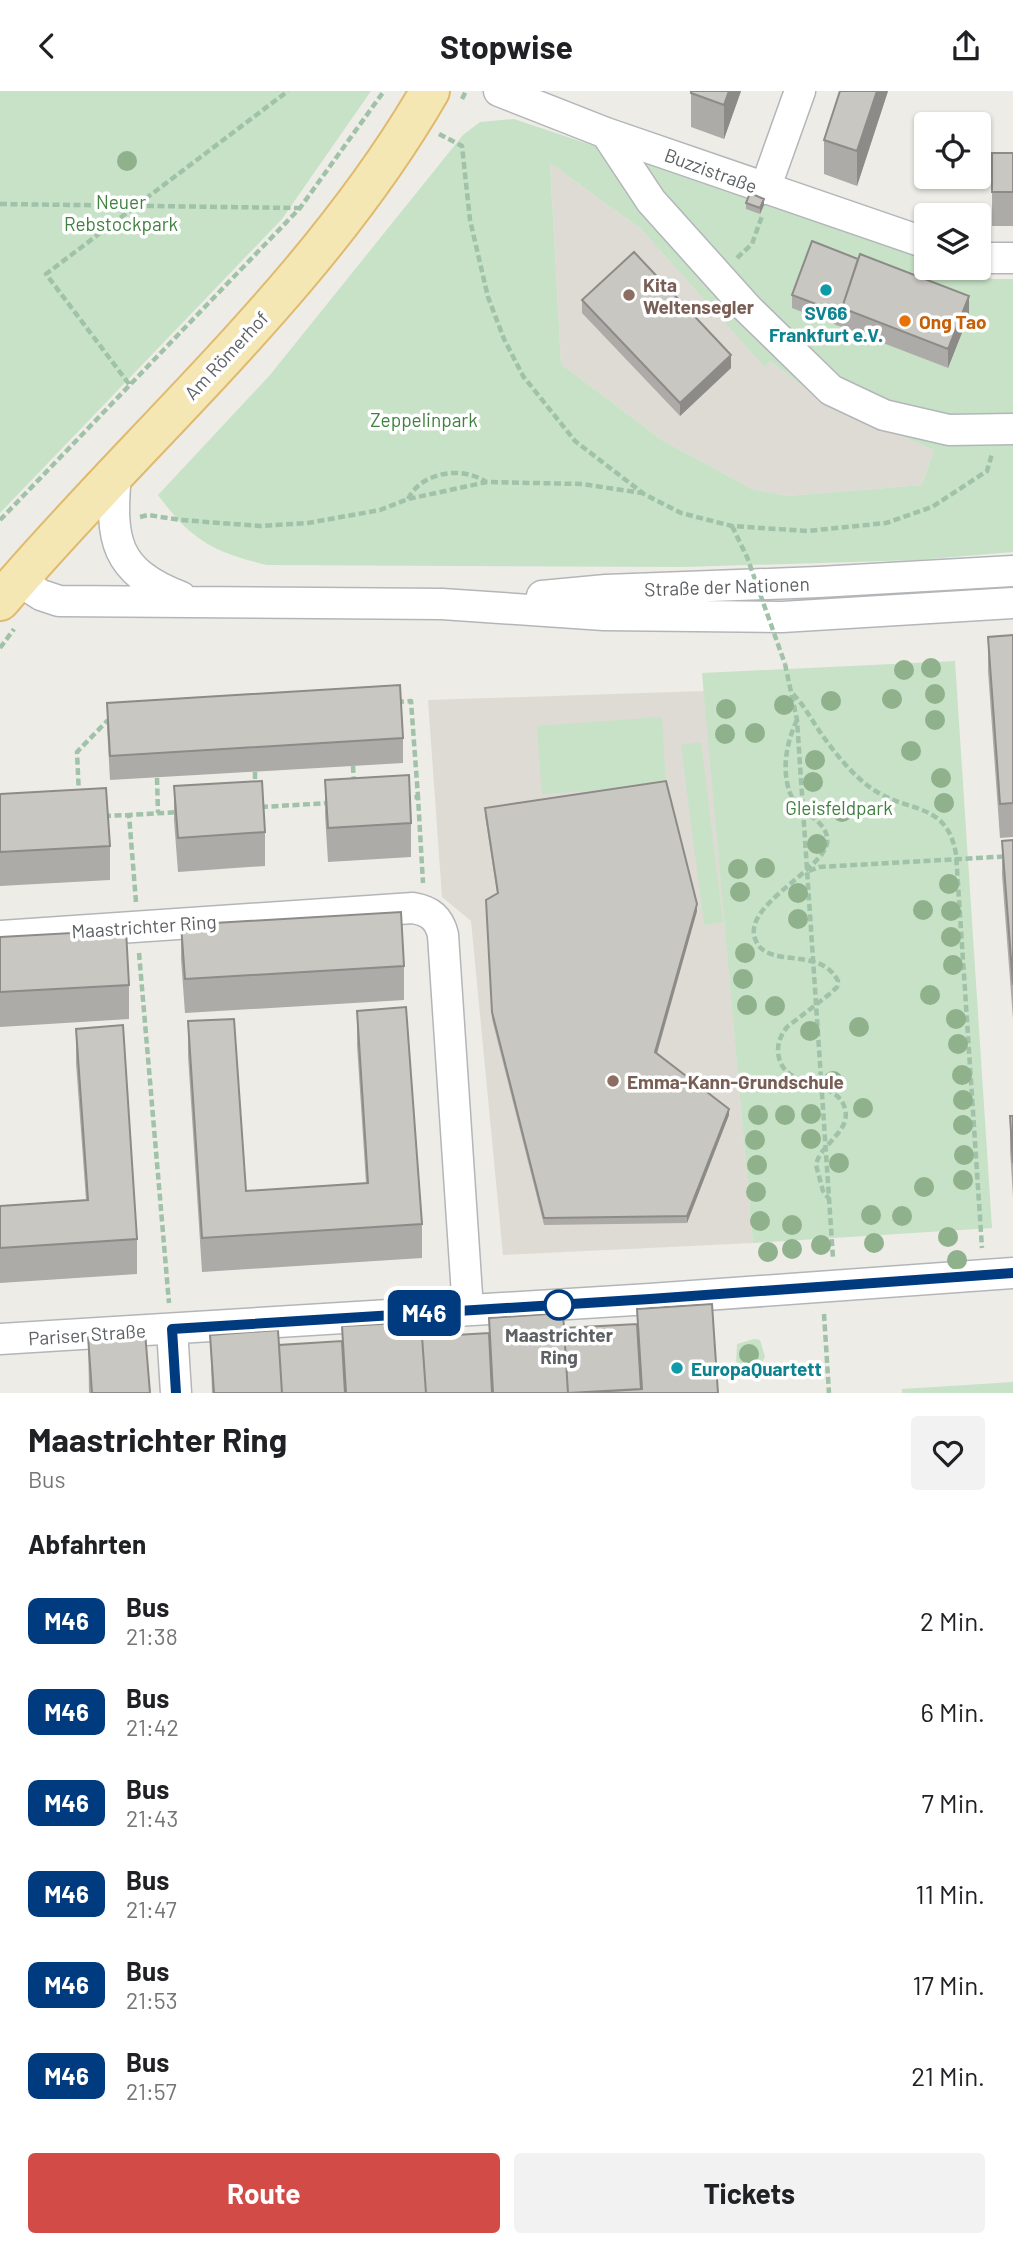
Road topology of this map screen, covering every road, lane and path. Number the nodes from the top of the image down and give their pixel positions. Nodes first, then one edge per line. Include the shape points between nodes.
1 (288, 91) edge
2 (384, 91) edge
3 (430, 91) edge
4 (499, 91) edge
5 (800, 91) edge
6 (606, 133) junction
7 (451, 141) dead end
8 (768, 190) junction
9 (0, 204) edge
10 (135, 206) junction
11 (300, 208) junction
12 (914, 239) edge
13 (991, 258) edge
14 (1013, 258) edge
15 (718, 276) junction
16 (129, 384) junction
17 (1007, 430) edge
18 (116, 473) junction
19 (487, 482) junction
20 (644, 493) junction
21 (408, 499) junction
22 (0, 520) edge
23 (732, 526) junction
24 (116, 538) junction
25 (1013, 571) edge
26 (9, 590) edge
27 (191, 600) junction
28 (1013, 603) edge
29 (442, 604) junction
30 (793, 694) junction
31 (384, 703) edge
32 (121, 720) edge
33 (797, 720) junction
34 (353, 766) edge
35 (255, 772) edge
36 (157, 778) edge
37 (355, 789) edge
38 (256, 795) edge
39 (418, 797) junction
40 (393, 799) edge
41 (331, 803) edge
42 (80, 804) edge
43 (257, 807) edge
44 (802, 808) junction
45 (183, 812) edge
46 (159, 813) junction
47 (129, 815) junction
48 (92, 817) edge
49 (1013, 856) edge
50 (956, 858) junction
51 (808, 871) junction
52 (425, 910) junction
53 (137, 926) junction
54 (0, 936) edge
55 (814, 961) junction
56 (817, 1003) junction
57 (821, 1087) junction
58 (826, 1146) junction
59 (829, 1199) junction
60 (982, 1248) dead end
61 (833, 1258) dead end
62 (1013, 1273) edge
63 (823, 1309) dead end
64 (468, 1310) junction
65 (172, 1329) junction
66 (0, 1339) edge
67 (176, 1393) edge
68 (829, 1393) edge

1 - 10 path
2 - 11 path
3 - 18 main road, Am Römerhof via 352,208 281,296
4 - 6 street, Buzzistraße
5 - 8 street
6 - 8 street, Buzzistraße
6 - 15 street via 651,201
7 - 20 path via 462,146 470,220 488,297 523,376 575,440
8 - 12 street, Buzzistraße
8 - 15 path via 751,244
9 - 10 path
10 - 11 path
10 - 16 path via 46,274
11 - 16 path
13 - 14 street
15 - 17 street via 831,390 884,415 949,430
16 - 22 path
17 - 23 path via 987,471 932,507 886,523 807,531
18 - 24 street, Straße der Nationen
18 - 26 main road, Am Römerhof
19 - 20 path via 582,484
19 - 21 path
19 - 21 path via 467,472 442,474 418,487
20 - 23 path via 681,513
21 - 24 path via 380,510 260,526 148,515 135,518
23 - 30 path, bridge via 747,557
24 - 27 street, Straße der Nationen via 132,569 160,589
25 - 29 street, Straße der Nationen via 606,590
26 - 27 street, Straße der Nationen via 59,601
27 - 29 street, Straße der Nationen
28 - 29 street, Straße der Nationen via 782,617 604,615
30 - 33 path
30 - 50 path via 849,767 877,792 945,825
31 - 39 path via 411,701
32 - 42 path via 107,721 77,752
33 - 44 path
33 - 44 path via 786,762 789,792
34 - 37 path
35 - 38 path
36 - 46 path
39 - 40 path
39 - 52 path
41 - 43 path
44 - 51 path
44 - 51 path via 827,837 825,850
45 - 46 path
46 - 47 path
47 - 48 path
47 - 53 path
49 - 50 path
50 - 51 path
50 - 60 path
51 - 55 path
51 - 55 path via 768,904 754,934 758,945 771,953
52 - 53 street, Maastrichter Ring
52 - 64 street via 441,924 443,935
53 - 54 street, Maastrichter Ring
53 - 65 path
55 - 56 path
55 - 56 path via 829,968 838,981
56 - 57 path
56 - 57 path via 781,1034 778,1051 785,1070
57 - 58 path
57 - 58 path via 840,1099 846,1110 843,1126
58 - 59 path
58 - 59 path via 816,1165
59 - 61 path
62 - 64 street, Pariser Straße
63 - 68 path
64 - 65 street, Pariser Straße
65 - 66 street, Pariser Straße
65 - 67 street

